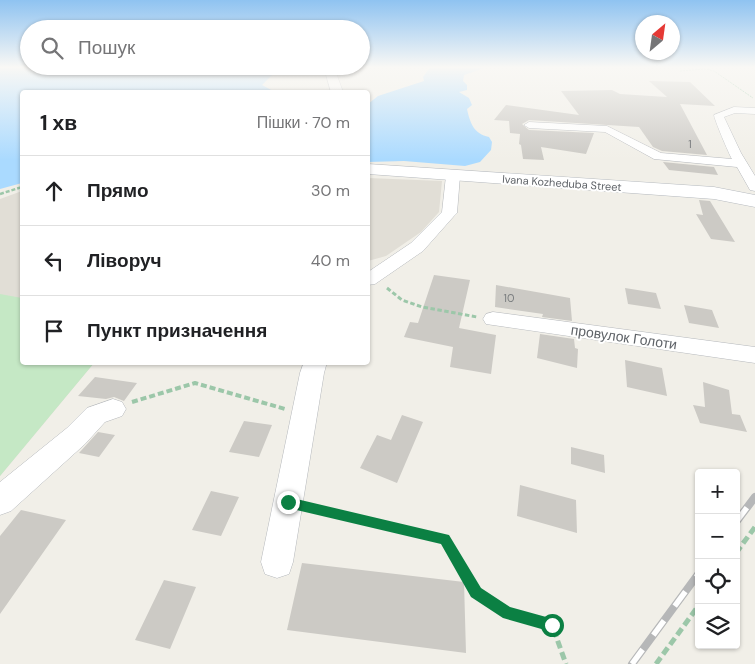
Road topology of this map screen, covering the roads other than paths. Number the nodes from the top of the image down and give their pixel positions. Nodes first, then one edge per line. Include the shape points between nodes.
1 (755, 111) edge
2 (529, 125) dead end
3 (741, 164) junction
4 (370, 170) edge
5 (453, 176) junction
6 (755, 187) edge
7 (755, 201) edge
8 (370, 278) edge
9 (493, 320) road end
10 (755, 355) edge
11 (315, 365) edge
12 (113, 409) road end
13 (0, 501) edge
14 (277, 562) dead end

1 - 3 street via 734,110 719,115
2 - 3 street via 607,129 658,156
3 - 6 street
4 - 5 main road, Ivana Kozheduba Street
5 - 7 main road, Ivana Kozheduba Street via 714,193
5 - 8 street via 449,213 417,247
9 - 10 street, провулок Голоти
11 - 14 street
12 - 13 street via 96,415

